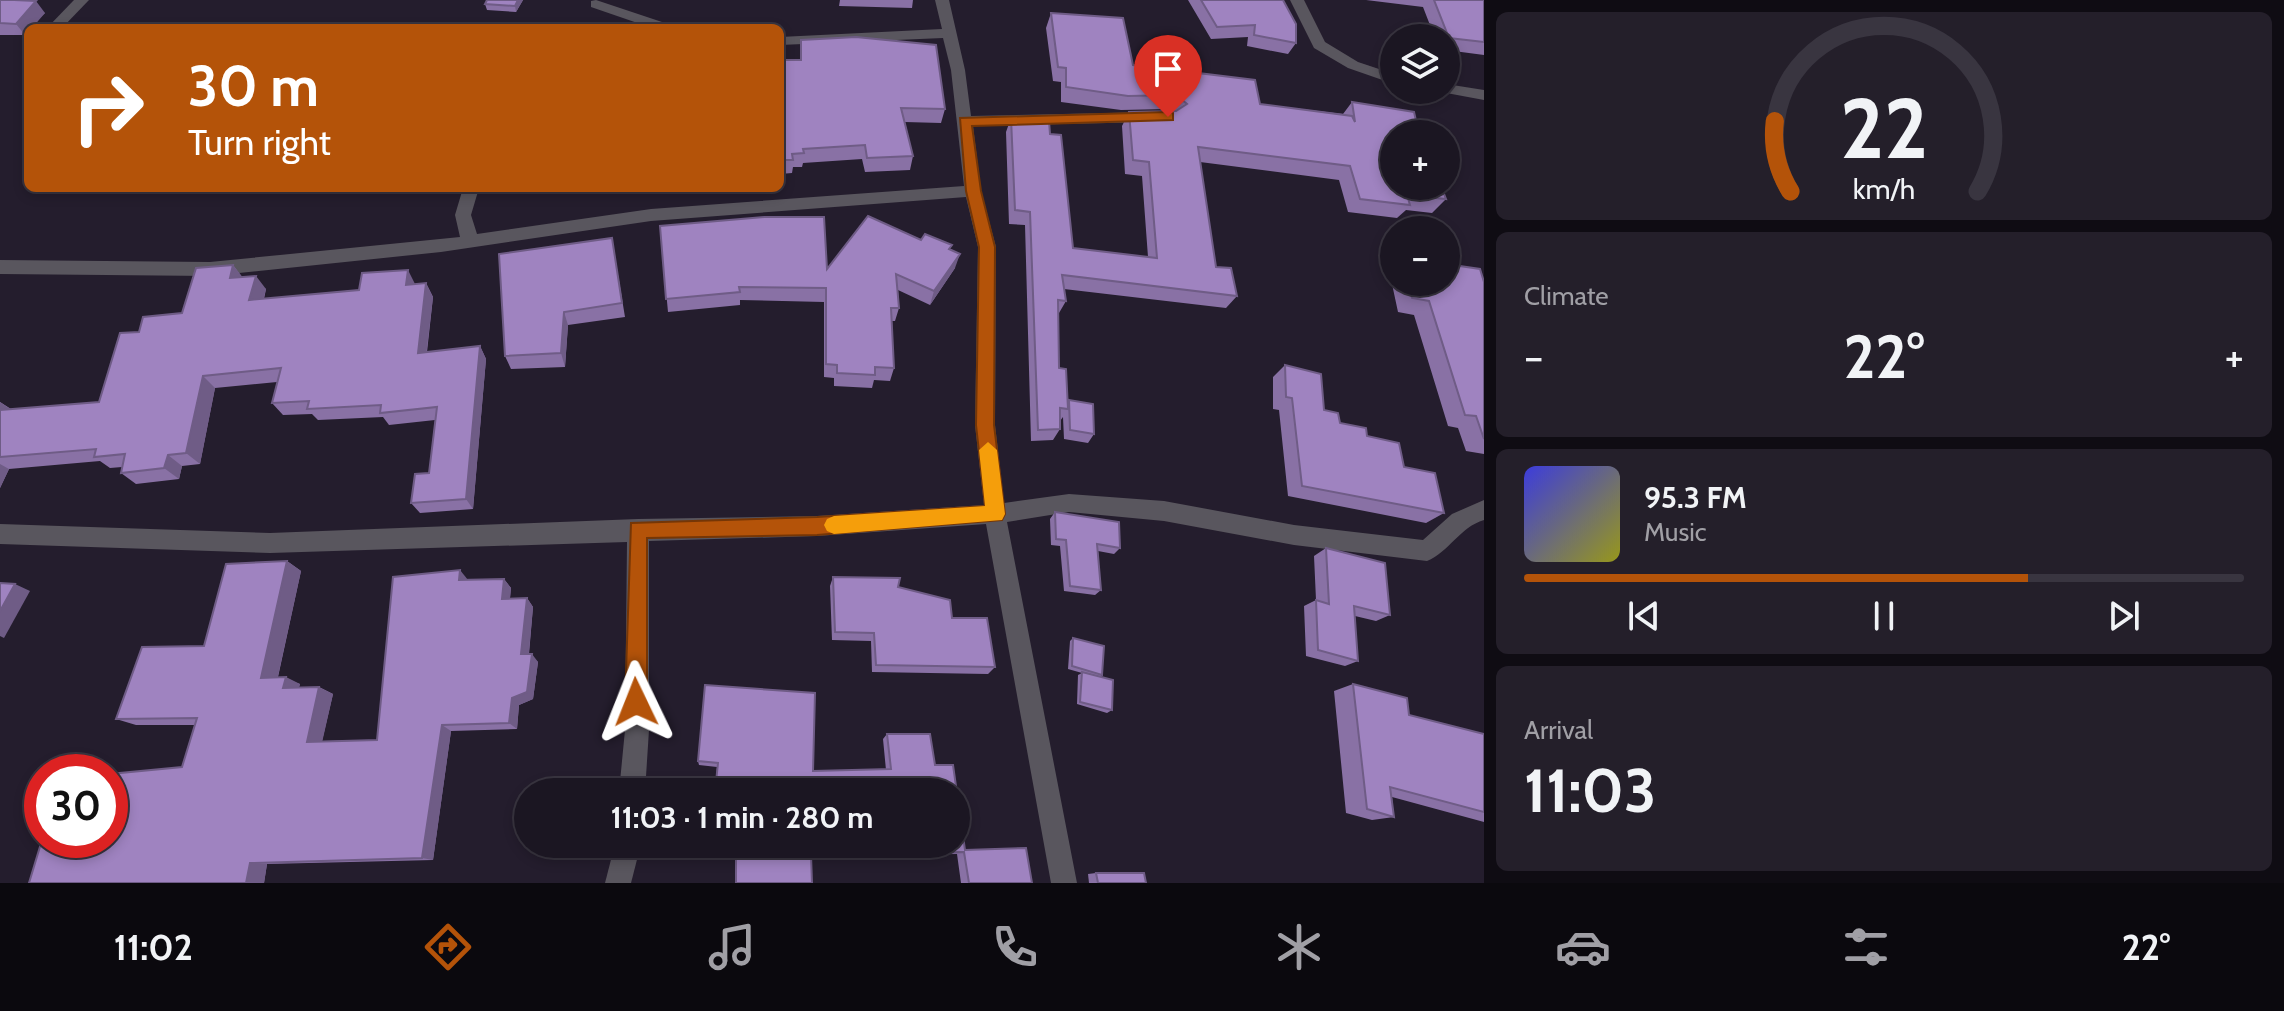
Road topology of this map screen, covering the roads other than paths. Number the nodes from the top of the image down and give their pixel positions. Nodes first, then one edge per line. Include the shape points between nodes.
1 (82, 0) edge
2 (942, 0) edge
3 (1297, 0) edge
4 (596, 4) dead end
5 (58, 24) edge
6 (654, 24) edge
7 (949, 33) junction
8 (784, 41) edge
9 (1380, 74) edge
10 (1460, 91) edge
11 (1484, 95) edge
12 (1168, 117) edge
13 (965, 121) junction
14 (973, 191) junction
15 (470, 192) edge
16 (470, 242) junction
17 (0, 267) edge
18 (1484, 510) edge
19 (995, 514) junction
20 (638, 529) junction
21 (0, 534) edge
22 (633, 778) edge
23 (624, 858) edge
24 (618, 883) edge
25 (1064, 883) edge

1 - 5 street
2 - 7 street
3 - 9 street via 1319,45
4 - 6 street
7 - 8 street
7 - 13 street
10 - 11 street
12 - 13 street
13 - 14 street
14 - 16 street via 651,215
14 - 19 street via 987,247 985,425
15 - 16 street via 463,215
16 - 17 street via 210,269
18 - 19 street via 1451,526 1427,551 1294,535 1164,511 1069,503
19 - 20 street via 817,526
19 - 25 street
20 - 21 street via 270,543
20 - 22 street
23 - 24 street

